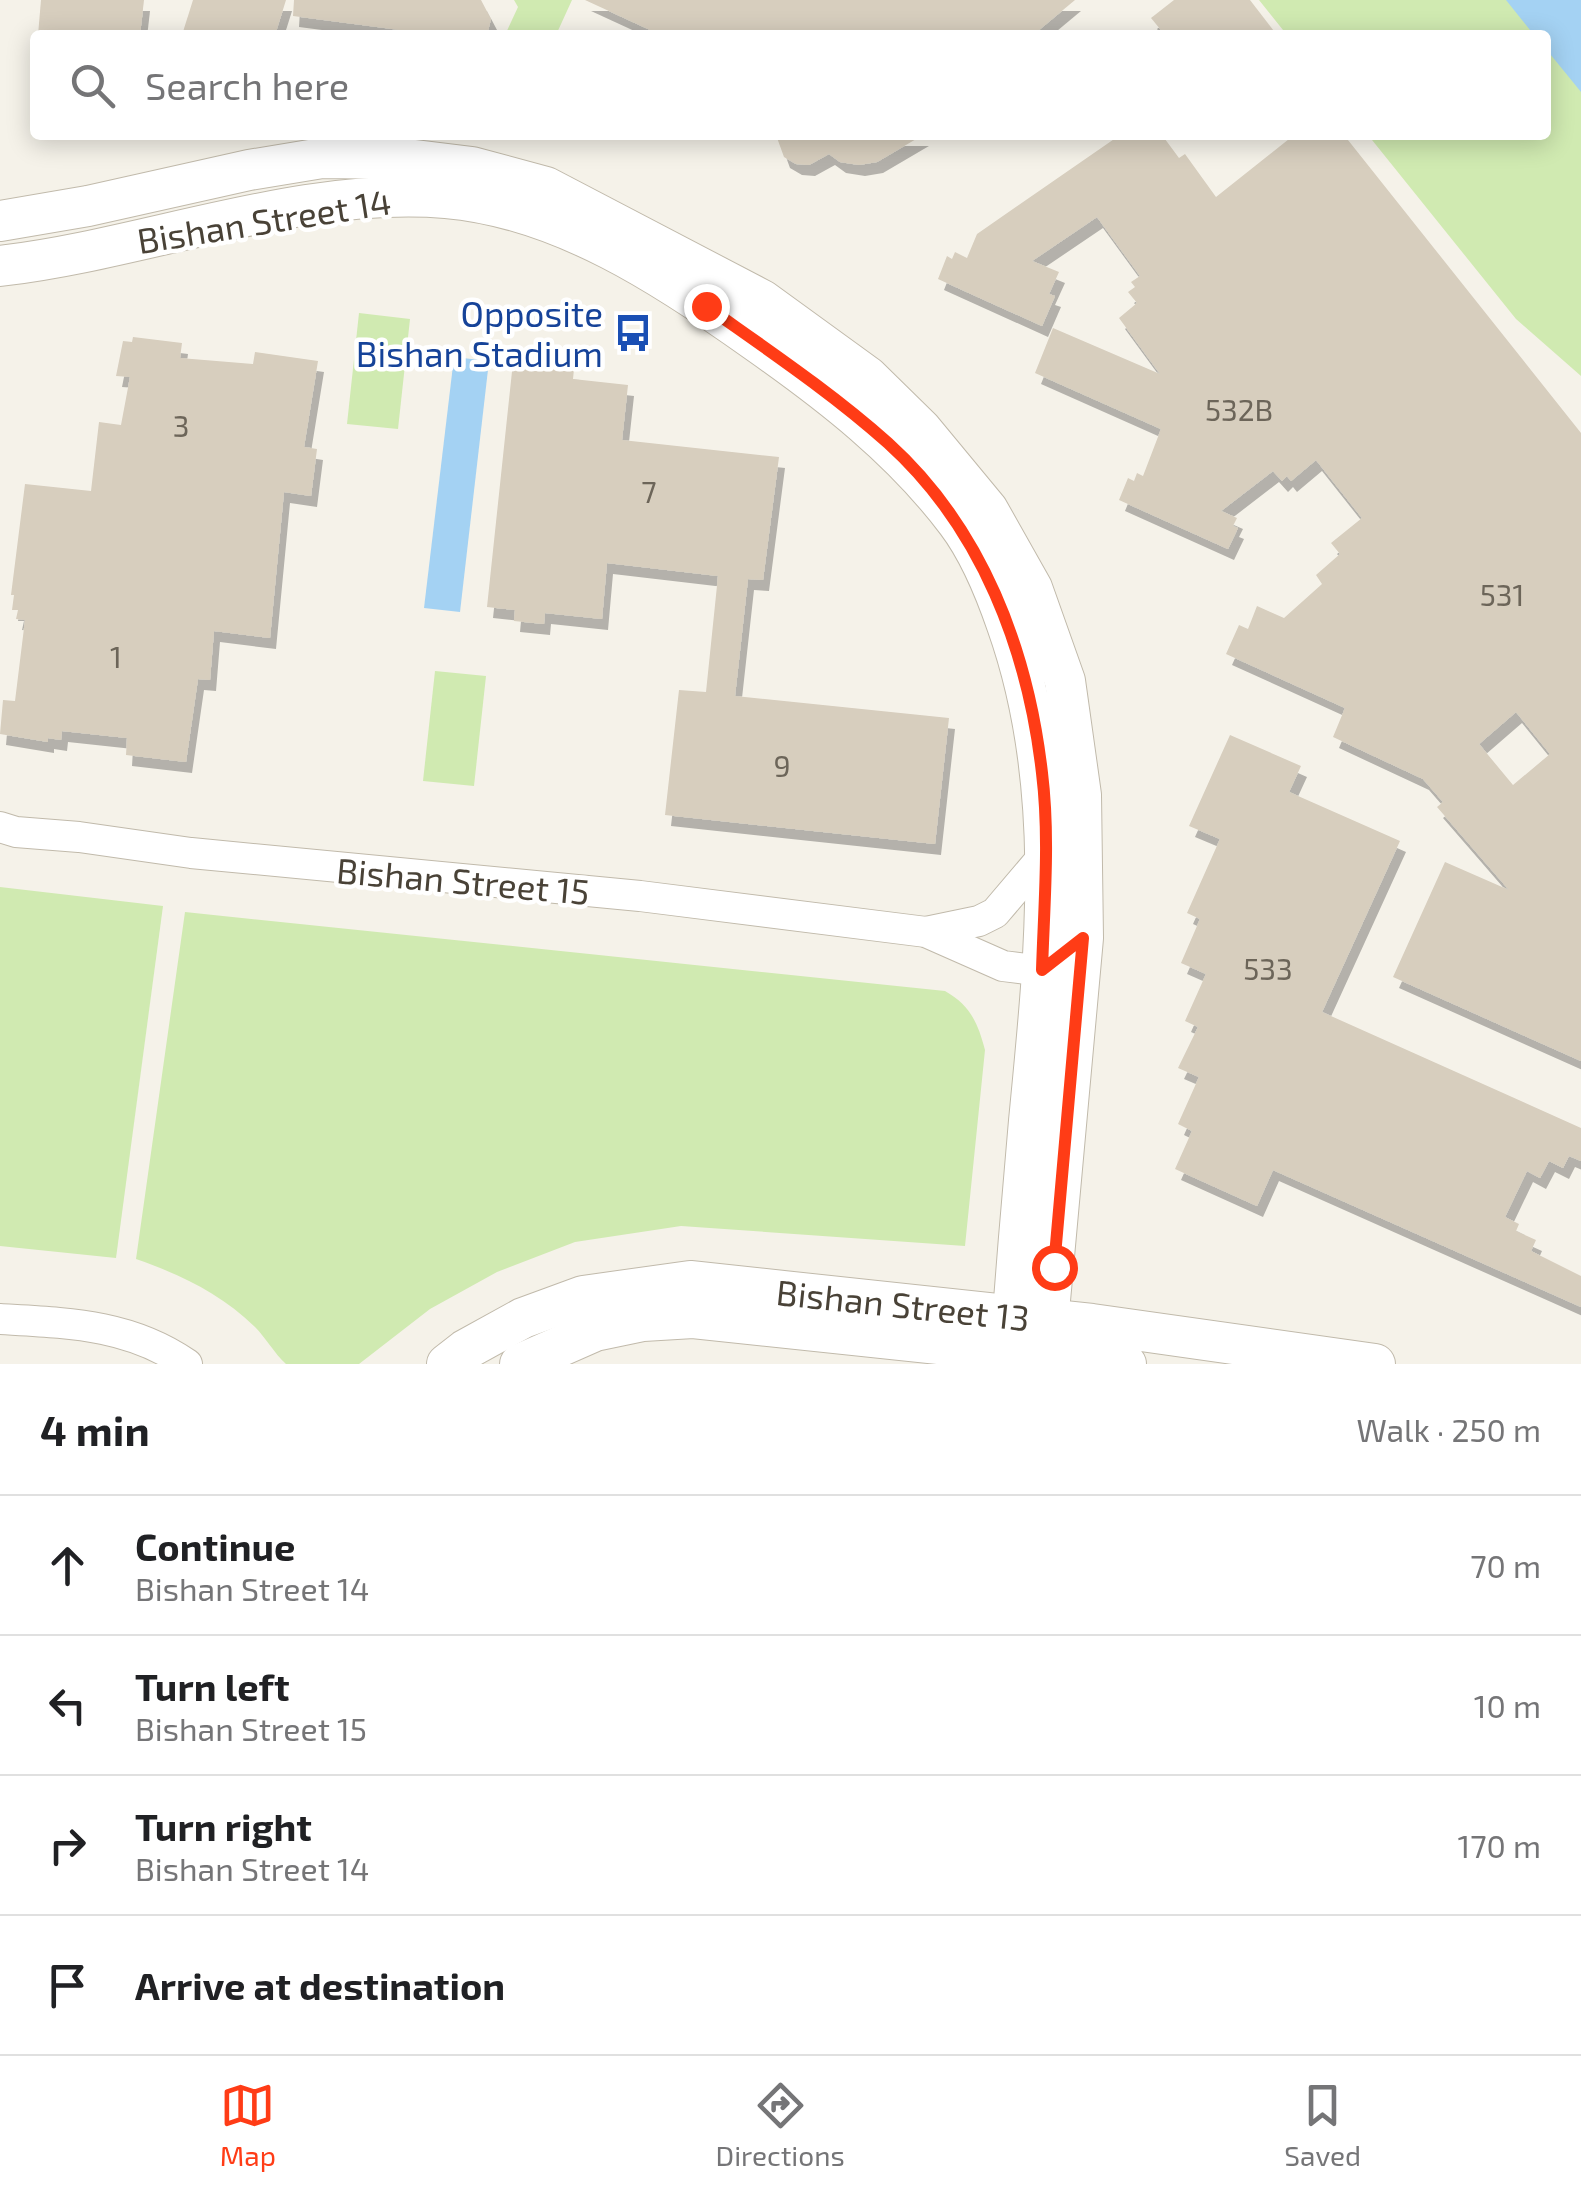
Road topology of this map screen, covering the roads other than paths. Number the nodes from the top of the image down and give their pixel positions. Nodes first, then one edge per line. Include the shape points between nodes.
1 (0, 221) edge
2 (61, 259) junction
3 (0, 266) edge
4 (0, 284) edge
5 (0, 827) edge
6 (1046, 854) junction
7 (926, 932) junction
8 (1083, 938) junction
9 (1042, 970) junction
10 (0, 1319) edge
11 (1029, 1335) junction
12 (187, 1364) edge
13 (447, 1364) edge
14 (520, 1364) edge
15 (1126, 1364) edge
16 (1375, 1364) edge

1 - 8 street, Bishan Street 14 via 322,158 407,159 546,187 762,300 868,376 921,428 988,510 1032,588 1068,700 1081,795
2 - 3 street, Bishan Street 14
2 - 4 street
2 - 6 street, Bishan Street 14 via 276,211 404,196 498,207 632,260 792,366 890,445 959,524 996,592 1024,670 1042,774
5 - 7 street, Bishan Street 15
6 - 7 street, Bishan Street 15 via 995,913
6 - 9 street, Bishan Street 14
7 - 9 street, Bishan Street 15 via 1003,966
8 - 9 street
8 - 11 street, Bishan Street 14
9 - 11 street, Bishan Street 14
10 - 12 street via 118,1331 158,1344
11 - 13 street, Bishan Street 13 via 690,1281 582,1296 523,1318
11 - 14 street, Bishan Street 13 via 693,1318 595,1331
11 - 15 street, Bishan Street 13
11 - 16 street, Bishan Street 13

